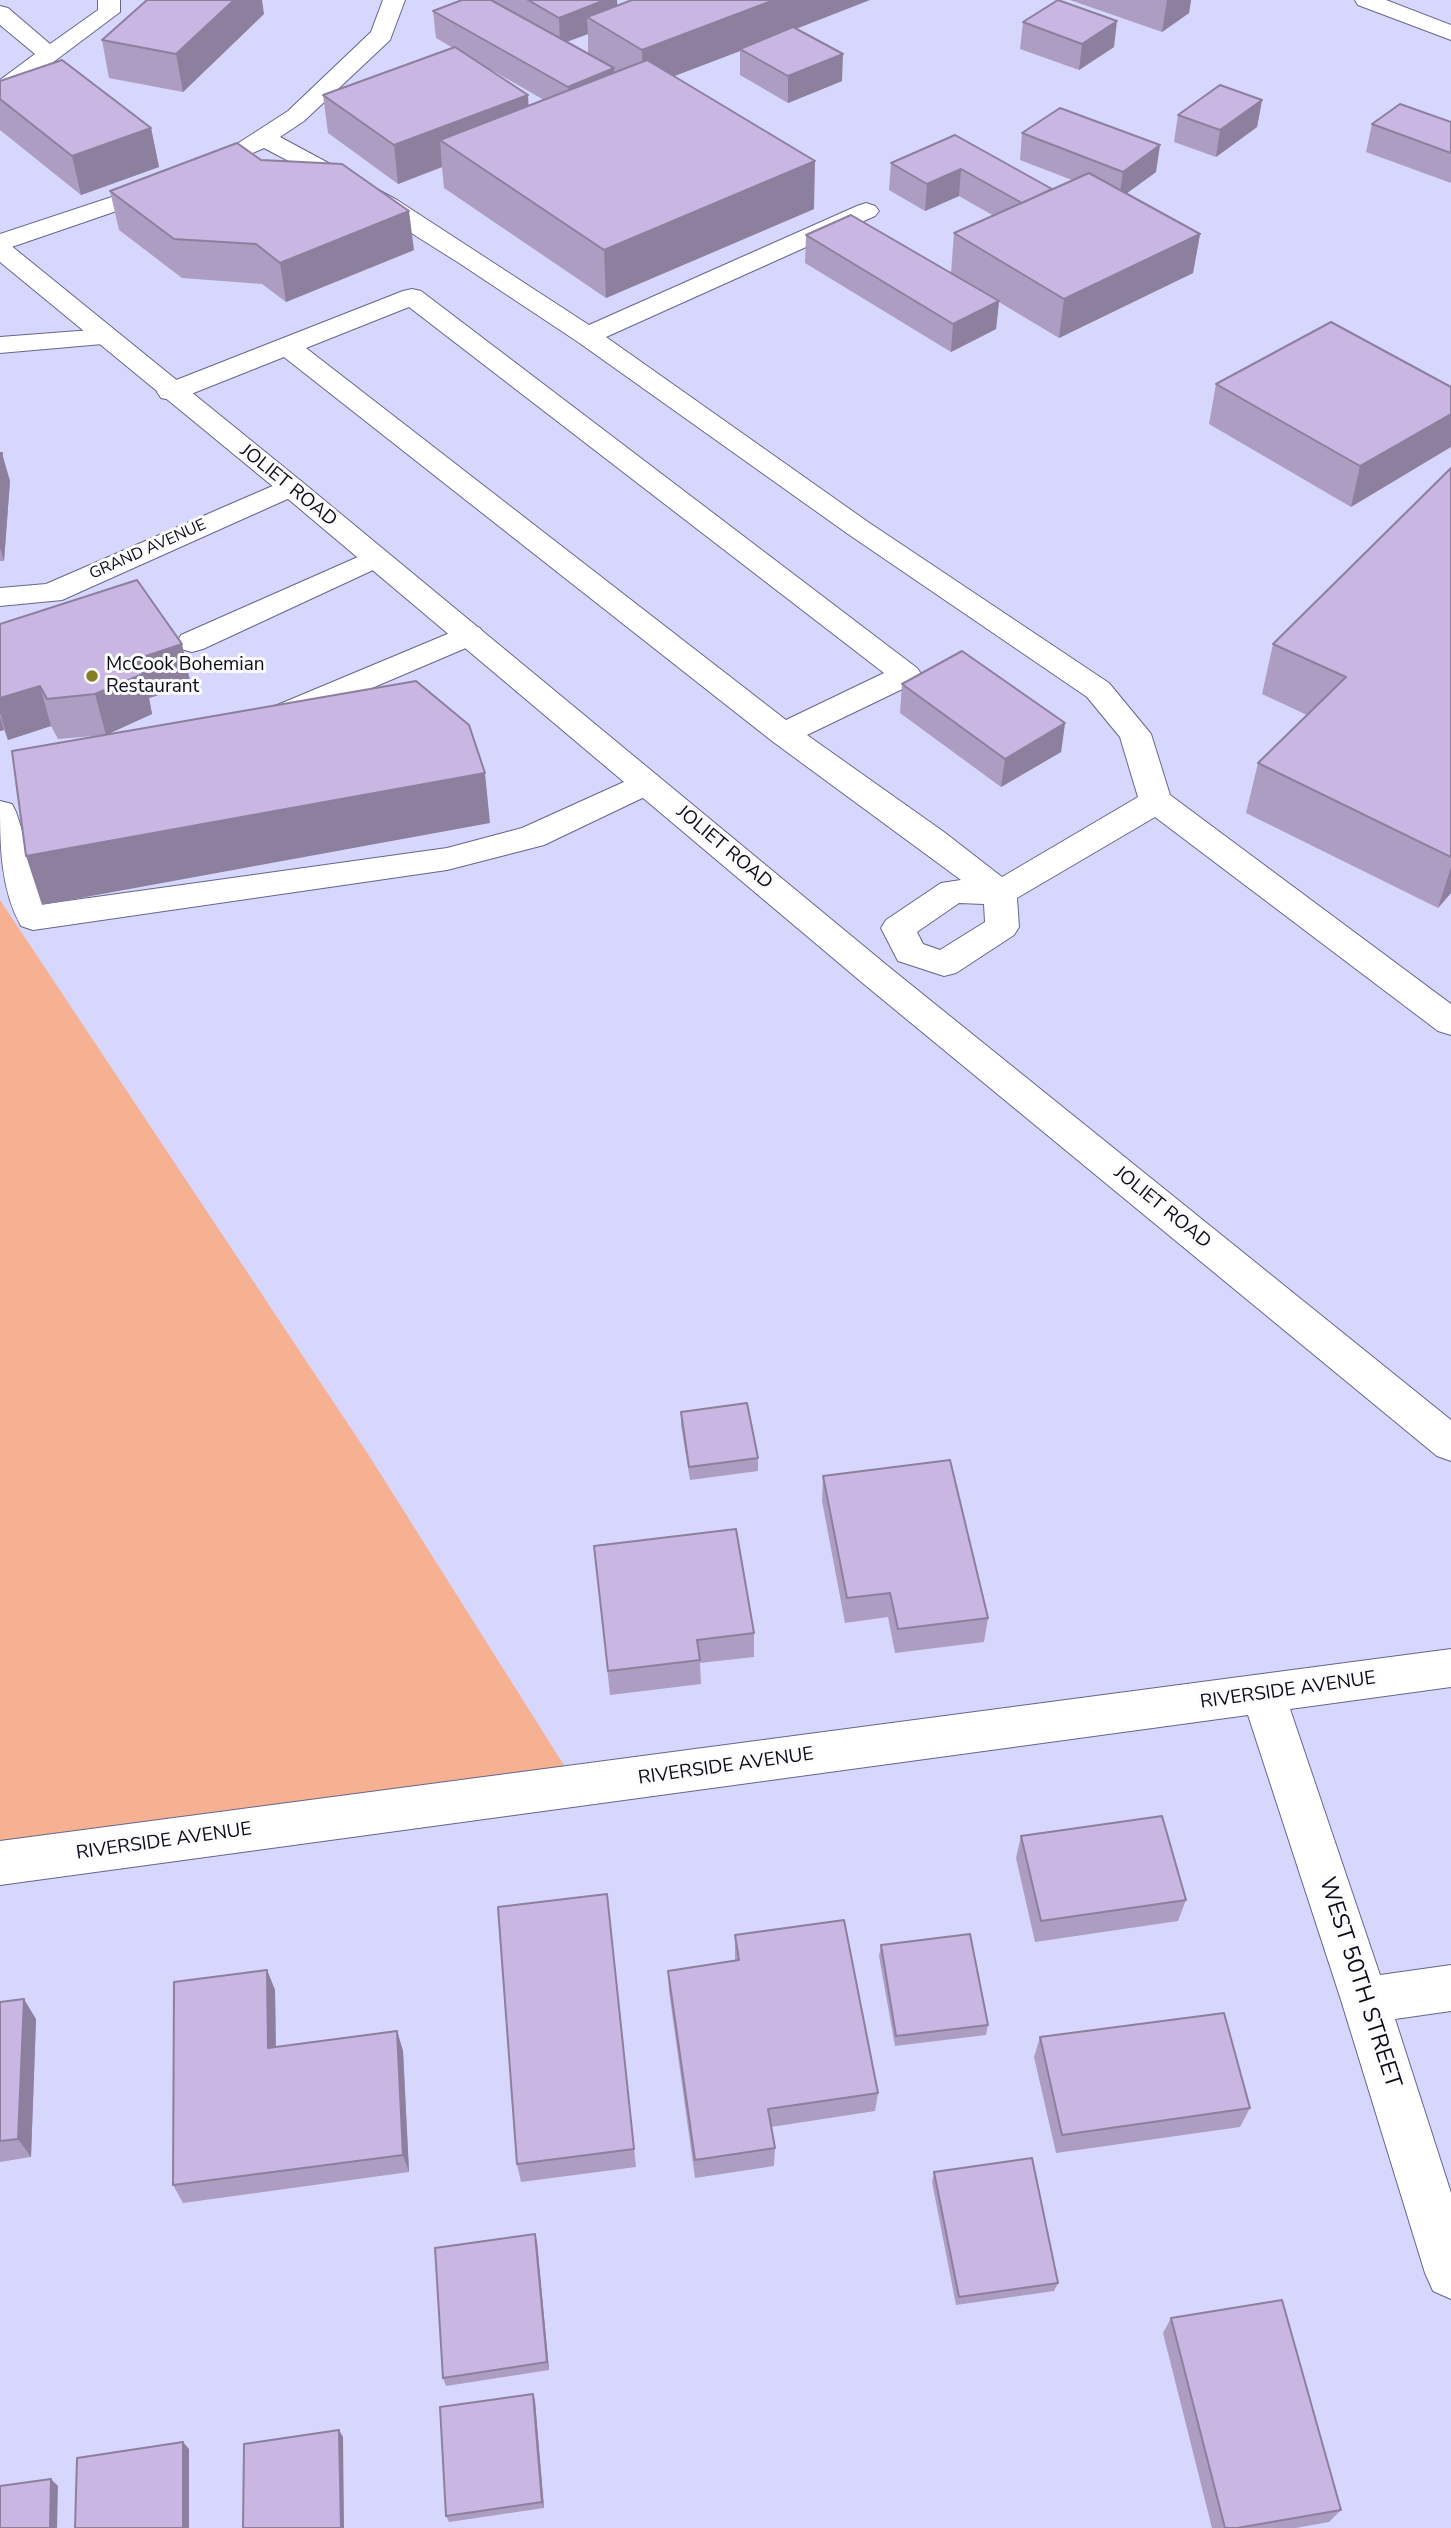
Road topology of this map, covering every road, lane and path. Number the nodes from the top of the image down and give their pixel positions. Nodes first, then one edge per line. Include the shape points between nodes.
1 (110, 0) edge
2 (394, 0) edge
3 (1366, 0) edge
4 (0, 13) edge
5 (1451, 33) edge
6 (50, 55) junction
7 (0, 91) edge
8 (262, 138) junction
9 (221, 164) edge
10 (187, 179) edge
11 (866, 211) dead end
12 (0, 243) edge
13 (0, 249) edge
14 (587, 336) junction
15 (105, 337) junction
16 (0, 345) edge
17 (287, 346) junction
18 (171, 392) junction
19 (291, 488) junction
20 (376, 558) junction
21 (0, 597) edge
22 (469, 635) junction
23 (192, 642) dead end
24 (246, 730) edge
25 (783, 734) junction
26 (646, 783) junction
27 (4, 797) edge
28 (1155, 800) junction
29 (1000, 893) junction
30 (910, 952) junction
31 (877, 976) junction
32 (1451, 1022) edge
33 (1451, 1444) edge
34 (1451, 1668) edge
35 (1263, 1695) junction
36 (0, 1863) edge
37 (1451, 1988) edge
38 (1365, 2000) junction
39 (1451, 2273) edge

1 - 6 main road via 109,12
2 - 8 main road via 382,35 296,116
3 - 5 main road
4 - 6 main road
6 - 7 main road
8 - 9 main road
8 - 14 main road via 369,194
10 - 12 main road
11 - 14 main road
13 - 15 main road, JOLIET ROAD
14 - 28 main road via 1098,690 1135,734
15 - 16 main road
15 - 18 main road, JOLIET ROAD
17 - 18 main road
17 - 25 main road
17 - 25 main road via 412,298 906,675
18 - 19 main road, JOLIET ROAD
19 - 20 main road, JOLIET ROAD
19 - 21 main road, GRAND AVENUE via 51,593
20 - 22 main road, JOLIET ROAD
20 - 23 main road
22 - 24 main road
22 - 26 main road, JOLIET ROAD
25 - 29 main road
26 - 27 main road via 532,837 447,859 33,918
26 - 31 main road, JOLIET ROAD
28 - 29 main road
28 - 32 main road
29 - 30 main road via 1002,927 944,964
29 - 30 main road via 953,891 898,928
30 - 31 main road
31 - 33 main road, JOLIET ROAD
34 - 35 main road, RIVERSIDE AVENUE
35 - 36 main road, RIVERSIDE AVENUE
35 - 38 main road, WEST 50TH STREET
37 - 38 main road
38 - 39 main road, WEST 50TH STREET

